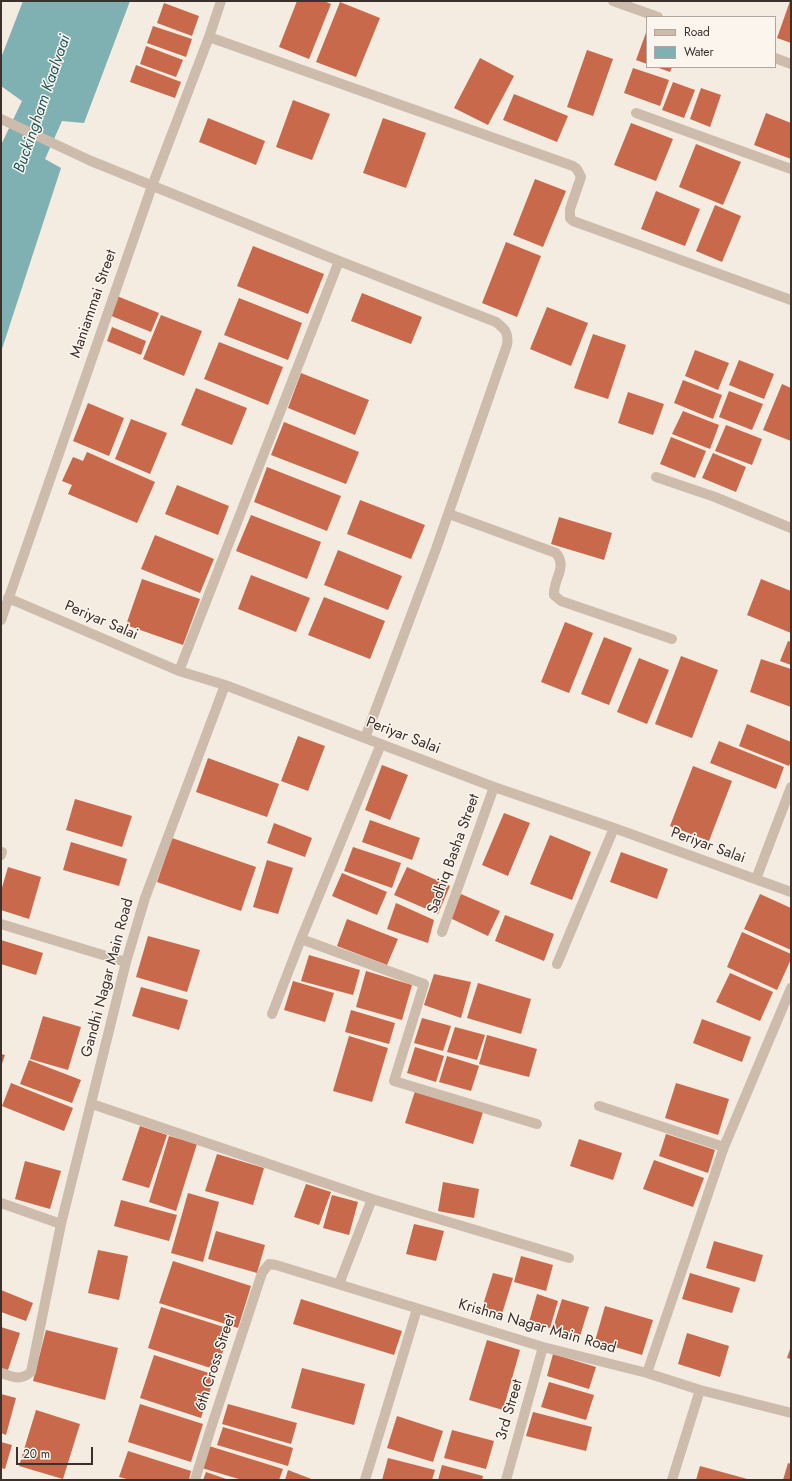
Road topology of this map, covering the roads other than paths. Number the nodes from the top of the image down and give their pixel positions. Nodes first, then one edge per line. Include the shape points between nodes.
1 (221, 1) edge
2 (613, 1) edge
3 (655, 16) edge
4 (209, 37) junction
5 (776, 58) edge
6 (791, 64) edge
7 (636, 113) dead end
8 (1, 119) edge
9 (791, 169) edge
10 (152, 186) junction
11 (339, 261) junction
12 (791, 300) edge
13 (656, 478) dead end
14 (449, 514) junction
15 (791, 528) edge
16 (8, 598) junction
17 (1, 620) edge
18 (672, 639) dead end
19 (178, 671) junction
20 (225, 686) junction
21 (365, 738) junction
22 (381, 744) junction
23 (494, 787) junction
24 (791, 787) edge
25 (614, 828) junction
26 (756, 879) junction
27 (791, 892) edge
28 (1, 924) edge
29 (442, 932) dead end
30 (300, 939) junction
31 (126, 962) junction
32 (557, 964) dead end
33 (791, 988) edge
34 (272, 1014) dead end
35 (92, 1104) junction
36 (599, 1106) dead end
37 (537, 1124) dead end
38 (724, 1147) junction
39 (372, 1200) junction
40 (1, 1203) edge
41 (61, 1224) junction
42 (569, 1258) dead end
43 (276, 1265) joint
44 (339, 1284) junction
45 (417, 1309) junction
46 (543, 1347) junction
47 (1, 1373) edge
48 (647, 1373) junction
49 (700, 1390) junction
50 (791, 1413) edge
51 (195, 1480) edge
52 (365, 1480) edge
53 (506, 1480) edge
54 (672, 1480) edge

1 - 4 street, Maniammai Street
2 - 3 street
4 - 10 street, Maniammai Street
4 - 12 street via 573,166 581,177 570,209 570,218 573,221
5 - 6 street
7 - 9 street
8 - 10 street
10 - 11 street
10 - 16 street, Maniammai Street
11 - 14 street via 496,322 505,328 508,336 507,345
11 - 19 street
13 - 15 street via 715,497
14 - 18 street via 556,553 560,558 561,569 554,595 561,601
14 - 21 street
16 - 17 street, Maniammai Street
16 - 19 street, Periyar Salai
19 - 20 street, Periyar Salai
20 - 21 street, Periyar Salai
20 - 31 street, Gandhi Nagar Main Road via 144,898
21 - 22 street, Periyar Salai
22 - 23 street, Periyar Salai
22 - 30 street
23 - 25 street, Periyar Salai
23 - 29 street, Sadhiq Basha Street
24 - 26 street
25 - 26 street, Periyar Salai
25 - 32 street
26 - 27 street, Periyar Salai
28 - 31 street
30 - 34 street
30 - 37 street via 424,984 394,1081
31 - 35 street, Gandhi Nagar Main Road
33 - 38 street
35 - 39 street
35 - 41 street, Gandhi Nagar Main Road
36 - 38 street
38 - 48 street
39 - 42 street
39 - 44 street
40 - 41 street
41 - 47 street, Gandhi Nagar Main Road via 30,1372 20,1378
43 - 44 street, Krishna Nagar Main Road
43 - 51 street, 6th Cross Street via 269,1264 262,1273
44 - 45 street, Krishna Nagar Main Road
45 - 46 street, Krishna Nagar Main Road
45 - 52 street
46 - 48 street, Krishna Nagar Main Road
46 - 53 street, 3rd Street
48 - 49 street, Krishna Nagar Main Road
49 - 50 street, Krishna Nagar Main Road
49 - 54 street

